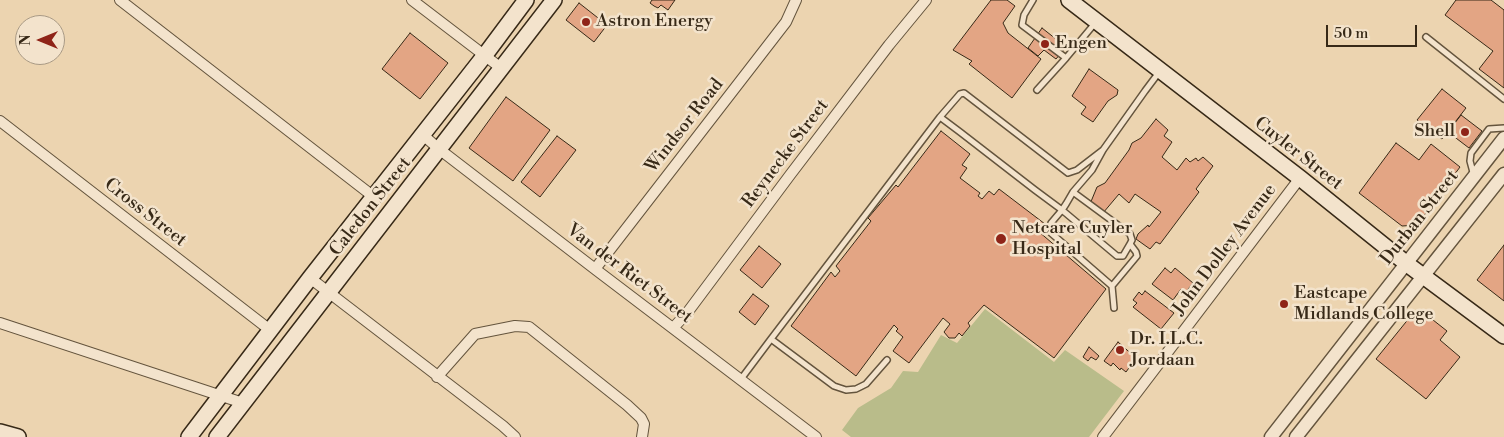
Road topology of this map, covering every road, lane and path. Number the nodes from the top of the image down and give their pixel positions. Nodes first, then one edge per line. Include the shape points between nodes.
1 (120, 0) edge
2 (412, 0) edge
3 (526, 0) edge
4 (554, 0) edge
5 (796, 0) edge
6 (926, 0) edge
7 (1033, 0) edge
8 (1069, 0) edge
9 (1097, 21) junction
10 (1426, 37) dead end
11 (484, 55) junction
12 (1066, 58) junction
13 (502, 68) junction
14 (1161, 71) junction
15 (1037, 90) dead end
16 (1504, 99) edge
17 (940, 117) junction
18 (0, 121) edge
19 (1504, 128) edge
20 (423, 135) junction
21 (1504, 138) edge
22 (439, 149) junction
23 (1103, 150) junction
24 (1504, 174) edge
25 (1474, 176) junction
26 (1300, 178) junction
27 (1073, 192) junction
28 (374, 197) junction
29 (1062, 210) junction
30 (1130, 244) junction
31 (1407, 264) junction
32 (595, 269) junction
33 (1423, 275) junction
34 (310, 278) junction
35 (1112, 286) junction
36 (328, 292) junction
37 (1114, 308) dead end
38 (0, 323) edge
39 (674, 328) junction
40 (270, 330) junction
41 (1504, 336) edge
42 (770, 339) junction
43 (887, 360) dead end
44 (437, 377) junction
45 (741, 379) junction
46 (221, 395) junction
47 (243, 403) junction
48 (0, 432) edge
49 (18, 437) edge
50 (189, 437) edge
51 (217, 437) edge
52 (515, 437) edge
53 (642, 437) edge
54 (816, 437) edge
55 (1103, 437) edge
56 (1271, 437) edge
57 (1296, 437) edge

1 - 28 street
2 - 11 street
3 - 11 main road, Caledon Street
4 - 13 main road, Caledon Street
5 - 32 street, Windsor Road via 786,22
6 - 39 street, Reynecke Street
7 - 12 lane via 1022,25
8 - 9 main road, Cuyler Street
9 - 12 lane
9 - 14 main road, Cuyler Street
10 - 16 lane
11 - 13 street
11 - 20 main road, Caledon Street
12 - 15 lane
13 - 22 main road, Caledon Street
14 - 23 lane
14 - 26 main road, Cuyler Street
17 - 23 lane via 960,94 964,94 1068,172 1077,170
17 - 29 lane
17 - 42 lane
18 - 40 street, Cross Street
19 - 25 lane via 1489,130 1471,153
20 - 22 street, Van der Riet Street
20 - 28 main road, Caledon Street
21 - 25 street, Durban Street
22 - 32 street, Van der Riet Street
22 - 36 main road, Caledon Street
23 - 27 lane via 1092,170
24 - 33 street
25 - 31 street, Durban Street
26 - 31 main road, Cuyler Street
26 - 55 street, John Dolley Avenue
27 - 29 lane
27 - 30 lane via 1130,234
28 - 34 main road, Caledon Street
29 - 30 lane via 1117,256 1123,256
29 - 35 lane via 1051,224 1050,232
30 - 35 lane via 1137,256
31 - 33 main road, Cuyler Street
31 - 56 street, Durban Street
32 - 39 street, Van der Riet Street
33 - 41 main road, Cuyler Street
33 - 57 street
34 - 36 street
34 - 40 main road, Caledon Street
35 - 37 lane
36 - 44 street
36 - 47 main road, Caledon Street
38 - 46 street
39 - 45 street, Van der Riet Street
40 - 46 main road, Caledon Street
42 - 43 lane via 834,386 846,390 866,384
42 - 45 lane
44 - 52 street
44 - 53 street via 475,334 514,326 529,327 642,418
45 - 54 street, Van der Riet Street
46 - 47 street
46 - 50 main road, Caledon Street
47 - 51 main road, Caledon Street
48 - 49 main road

